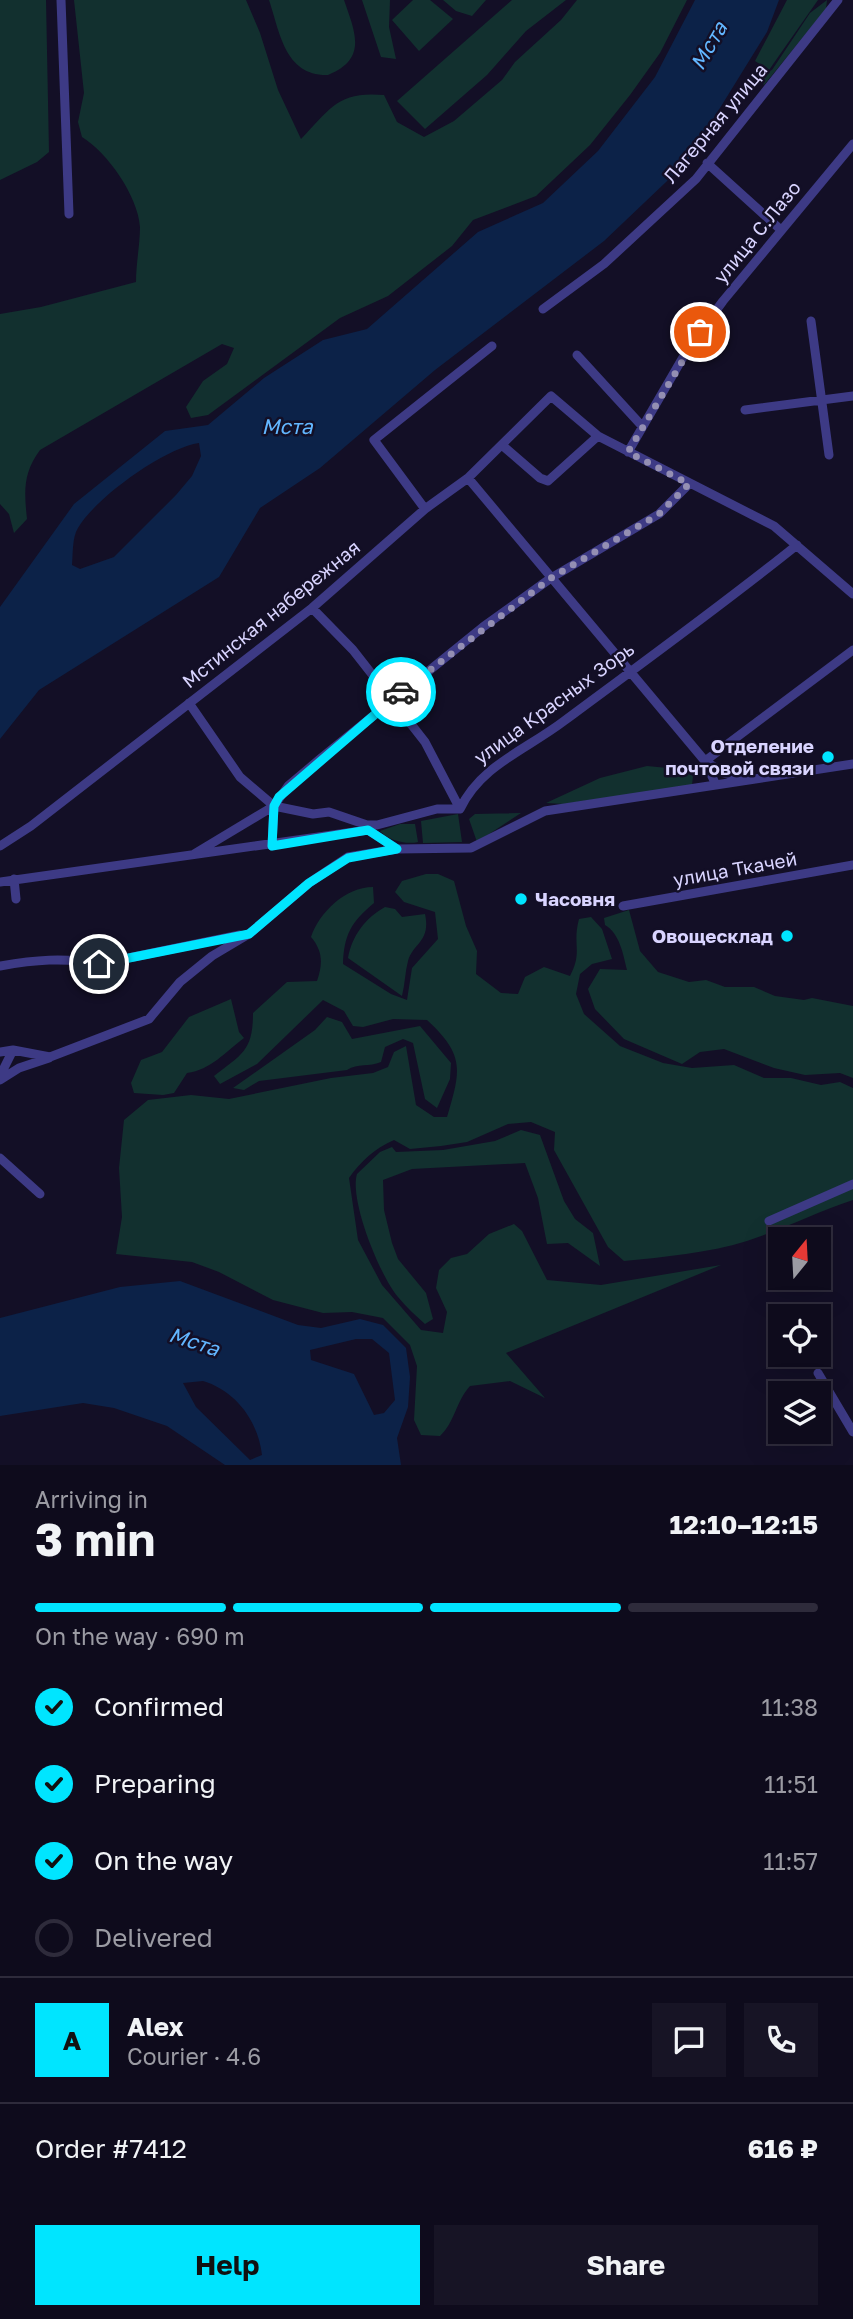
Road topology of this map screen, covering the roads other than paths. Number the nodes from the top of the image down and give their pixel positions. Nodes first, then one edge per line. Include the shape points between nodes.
1 (61, 0) edge
2 (838, 0) edge
3 (853, 145) edge
4 (707, 163) junction
5 (69, 214) dead end
6 (781, 230) junction
7 (542, 309) dead end
8 (811, 321) dead end
9 (492, 346) dead end
10 (577, 355) dead end
11 (853, 396) edge
12 (823, 401) junction
13 (744, 410) dead end
14 (642, 426) junction
15 (598, 436) junction
16 (503, 446) junction
17 (628, 452) junction
18 (829, 455) dead end
19 (468, 478) junction
20 (689, 484) junction
21 (425, 509) junction
22 (797, 545) junction
23 (551, 578) junction
24 (853, 594) edge
25 (312, 608) junction
26 (853, 650) edge
27 (630, 671) junction
28 (393, 699) junction
29 (189, 703) junction
30 (705, 761) junction
31 (853, 764) edge
32 (750, 780) junction
33 (715, 783) junction
34 (274, 806) junction
35 (460, 808) junction
36 (0, 846) edge
37 (272, 846) junction
38 (397, 849) junction
39 (191, 856) junction
40 (853, 864) edge
41 (14, 879) junction
42 (0, 882) edge
43 (16, 900) dead end
44 (623, 906) dead end
45 (249, 934) junction
46 (0, 966) edge
47 (13, 1050) junction
48 (0, 1052) edge
49 (50, 1057) junction
50 (0, 1078) edge
51 (0, 1158) edge
52 (853, 1184) edge
53 (40, 1195) dead end
54 (769, 1222) dead end
55 (818, 1373) dead end
56 (853, 1432) edge

1 - 5 street
2 - 4 street, Лагерная улица
3 - 6 street, улица С.Лазо
4 - 6 street
4 - 7 street, Лагерная улица via 696,179 604,264
6 - 14 street, улица С.Лазо via 689,347
8 - 12 street
9 - 21 street via 374,440
10 - 14 street
11 - 12 street
12 - 13 street
12 - 18 street
14 - 17 street, улица С.Лазо
15 - 16 street via 548,481
15 - 16 street, Мстинская набережная via 551,396
15 - 17 street
16 - 19 street, Мстинская набережная
17 - 20 street
19 - 21 street, Мстинская набережная
19 - 23 street
20 - 22 street via 774,526
20 - 23 street via 659,514
21 - 25 street, Мстинская набережная
22 - 24 street
22 - 27 street, улица Красных Зорь
23 - 27 street
23 - 28 street
25 - 28 street
25 - 29 street, Мстинская набережная
26 - 30 street
27 - 30 street
27 - 35 street, улица Красных Зорь via 478,778
28 - 34 street via 288,786
28 - 35 street via 425,742
29 - 34 street via 240,777
29 - 36 street, Мстинская набережная
30 - 32 street via 724,773
30 - 33 street
31 - 32 street
32 - 33 street
33 - 38 street via 545,811 471,848
34 - 35 street via 313,814 329,812 367,825
34 - 37 street
34 - 39 street
37 - 38 street via 368,830
37 - 39 street
38 - 45 street via 348,858 309,883
39 - 41 street
40 - 44 street, улица Ткачей
41 - 42 street
41 - 43 street
45 - 46 street via 99,964 44,959
45 - 49 street via 180,982 149,1019
47 - 48 street
47 - 49 street
47 - 50 street
49 - 50 street
51 - 53 street
52 - 54 street
55 - 56 street

